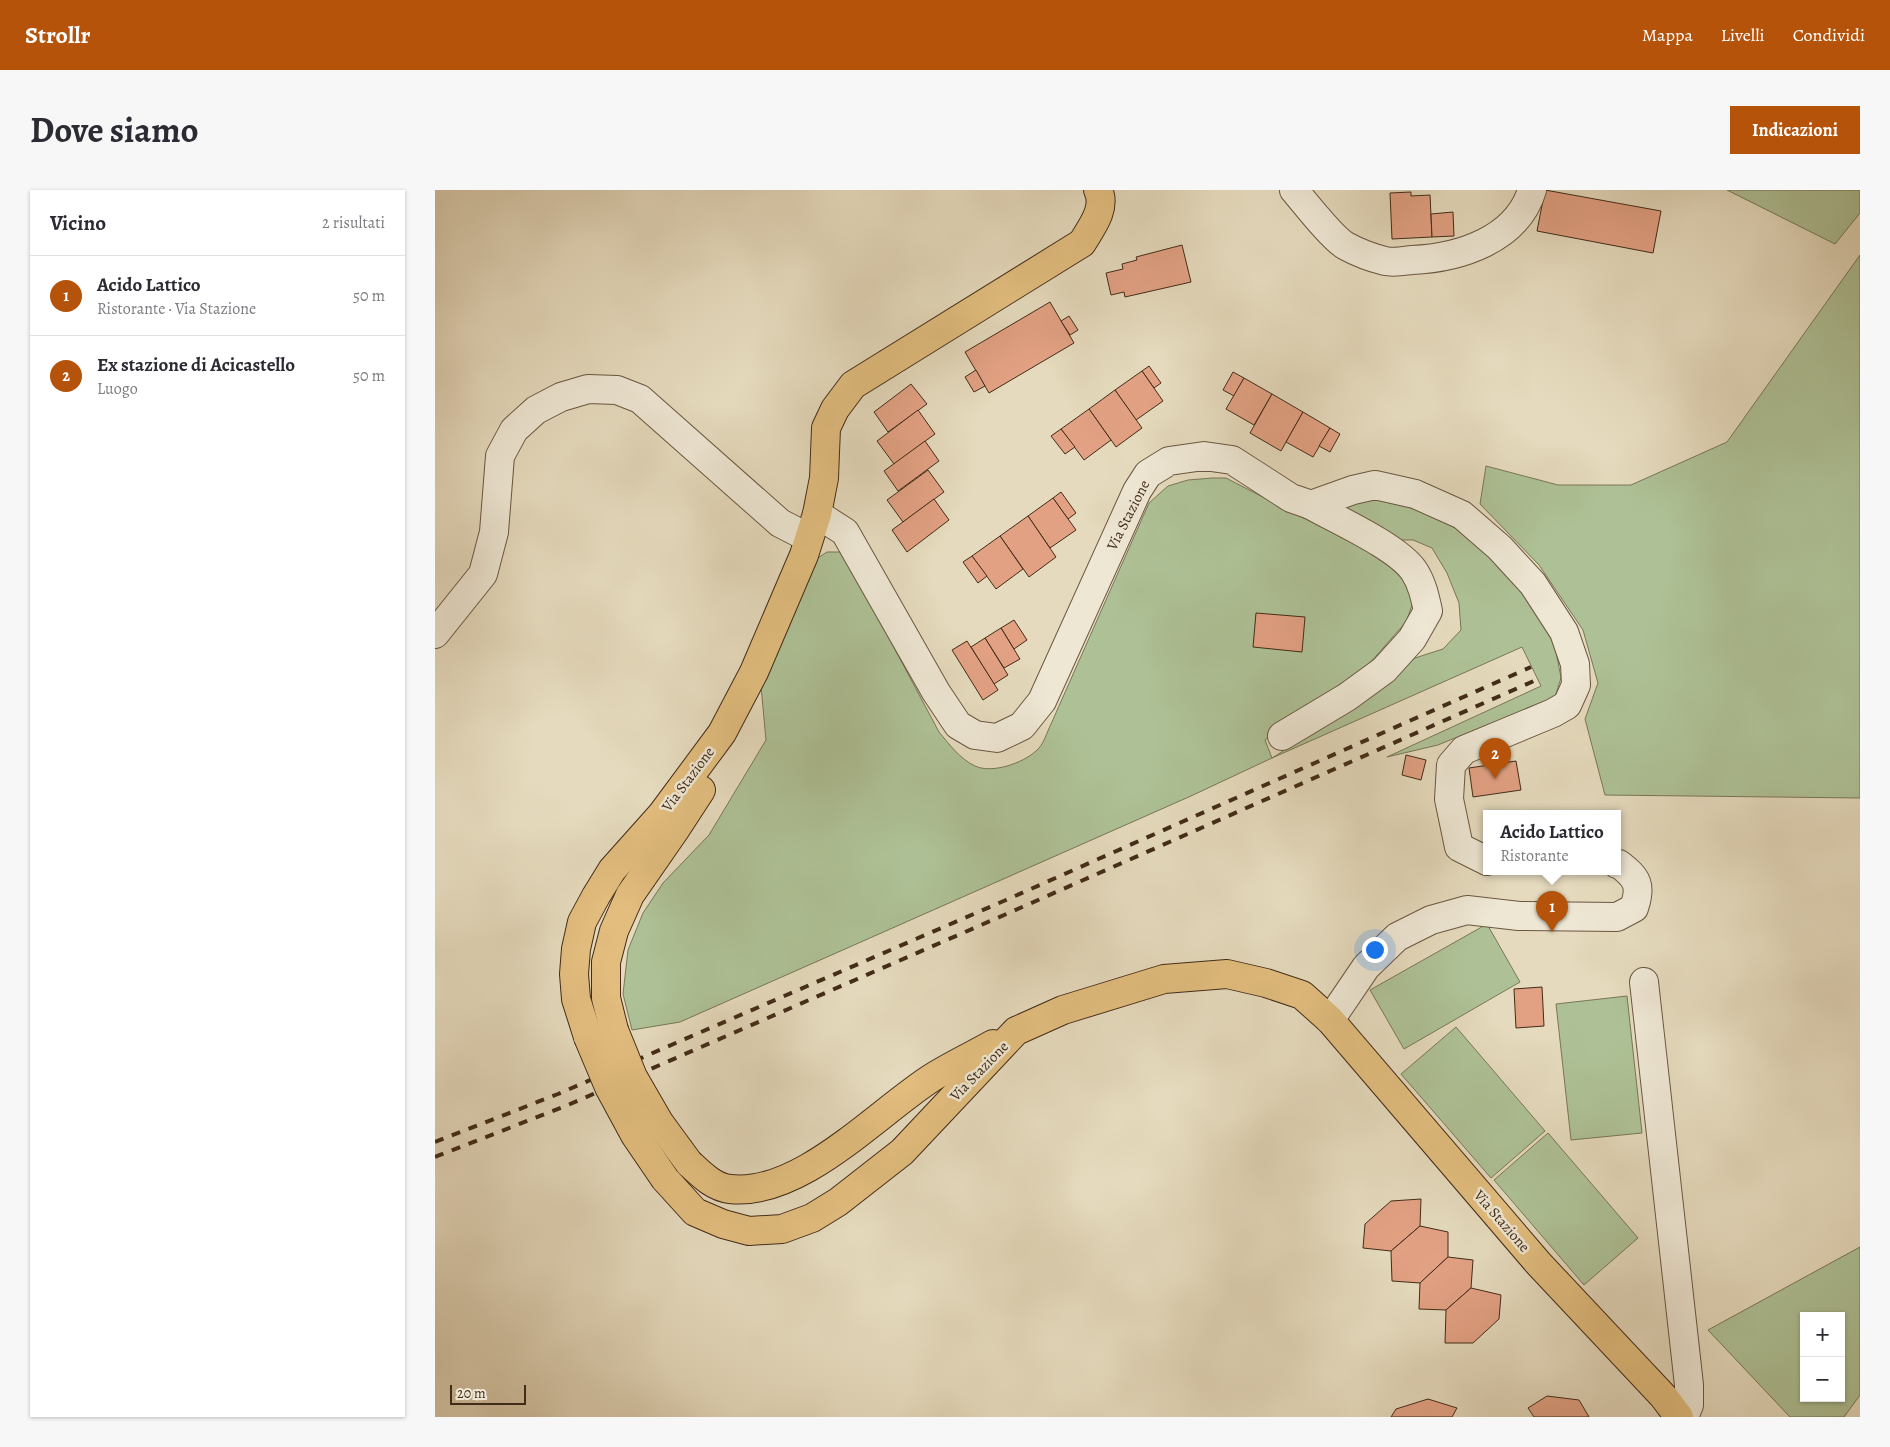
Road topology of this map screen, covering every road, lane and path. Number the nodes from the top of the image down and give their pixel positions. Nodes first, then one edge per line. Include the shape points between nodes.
1 (1098, 190) edge
2 (1295, 190) edge
3 (1532, 190) edge
4 (1311, 505) junction
5 (813, 527) junction
6 (435, 634) edge
7 (1282, 736) dead end
8 (1483, 859) edge
9 (1621, 866) edge
10 (1644, 982) dead end
11 (1330, 1020) junction
12 (1016, 1031) junction
13 (601, 1034) junction
14 (1679, 1417) edge
15 (1684, 1417) edge

1 - 5 main road, Via Stazione via 1098,216 1082,243 853,385 826,428 824,478
2 - 3 street via 1344,246 1387,261 1429,260 1468,252 1505,231 1528,202
4 - 5 street, Via Stazione via 1291,498 1232,460 1204,456 1169,461 1148,474 1137,491 1042,701 1022,726 997,738 975,735 958,725 845,532
4 - 7 street, Via Stazione via 1389,548 1413,570 1423,590 1428,611 1412,639 1384,670 1347,697
4 - 8 street via 1375,485 1415,494 1462,515 1500,548 1533,584 1564,632 1575,664 1576,685 1567,705 1464,750 1451,765 1449,798 1459,847
5 - 6 street via 780,524 640,400 617,390 588,389 561,397 536,410 514,430 501,456 494,532 483,574
5 - 13 main road, Via Stazione via 754,672 722,733 704,785 630,895 606,962
9 - 11 street via 1635,876 1639,895 1634,908 1617,917 1519,916 1467,910 1431,920 1397,937 1366,967
10 - 15 street via 1689,1385 1689,1405
11 - 12 main road, Via Stazione via 1302,995 1227,974 1164,978 1063,1010
11 - 14 main road, Via Stazione via 1539,1264
12 - 13 main road, bridge via 930,1079 827,1155 786,1180 768,1186 729,1189 711,1182 689,1163
12 - 13 main road, Via Stazione, bridge via 902,1152 838,1202 812,1218 782,1229 749,1231 695,1212 665,1179 613,1095

